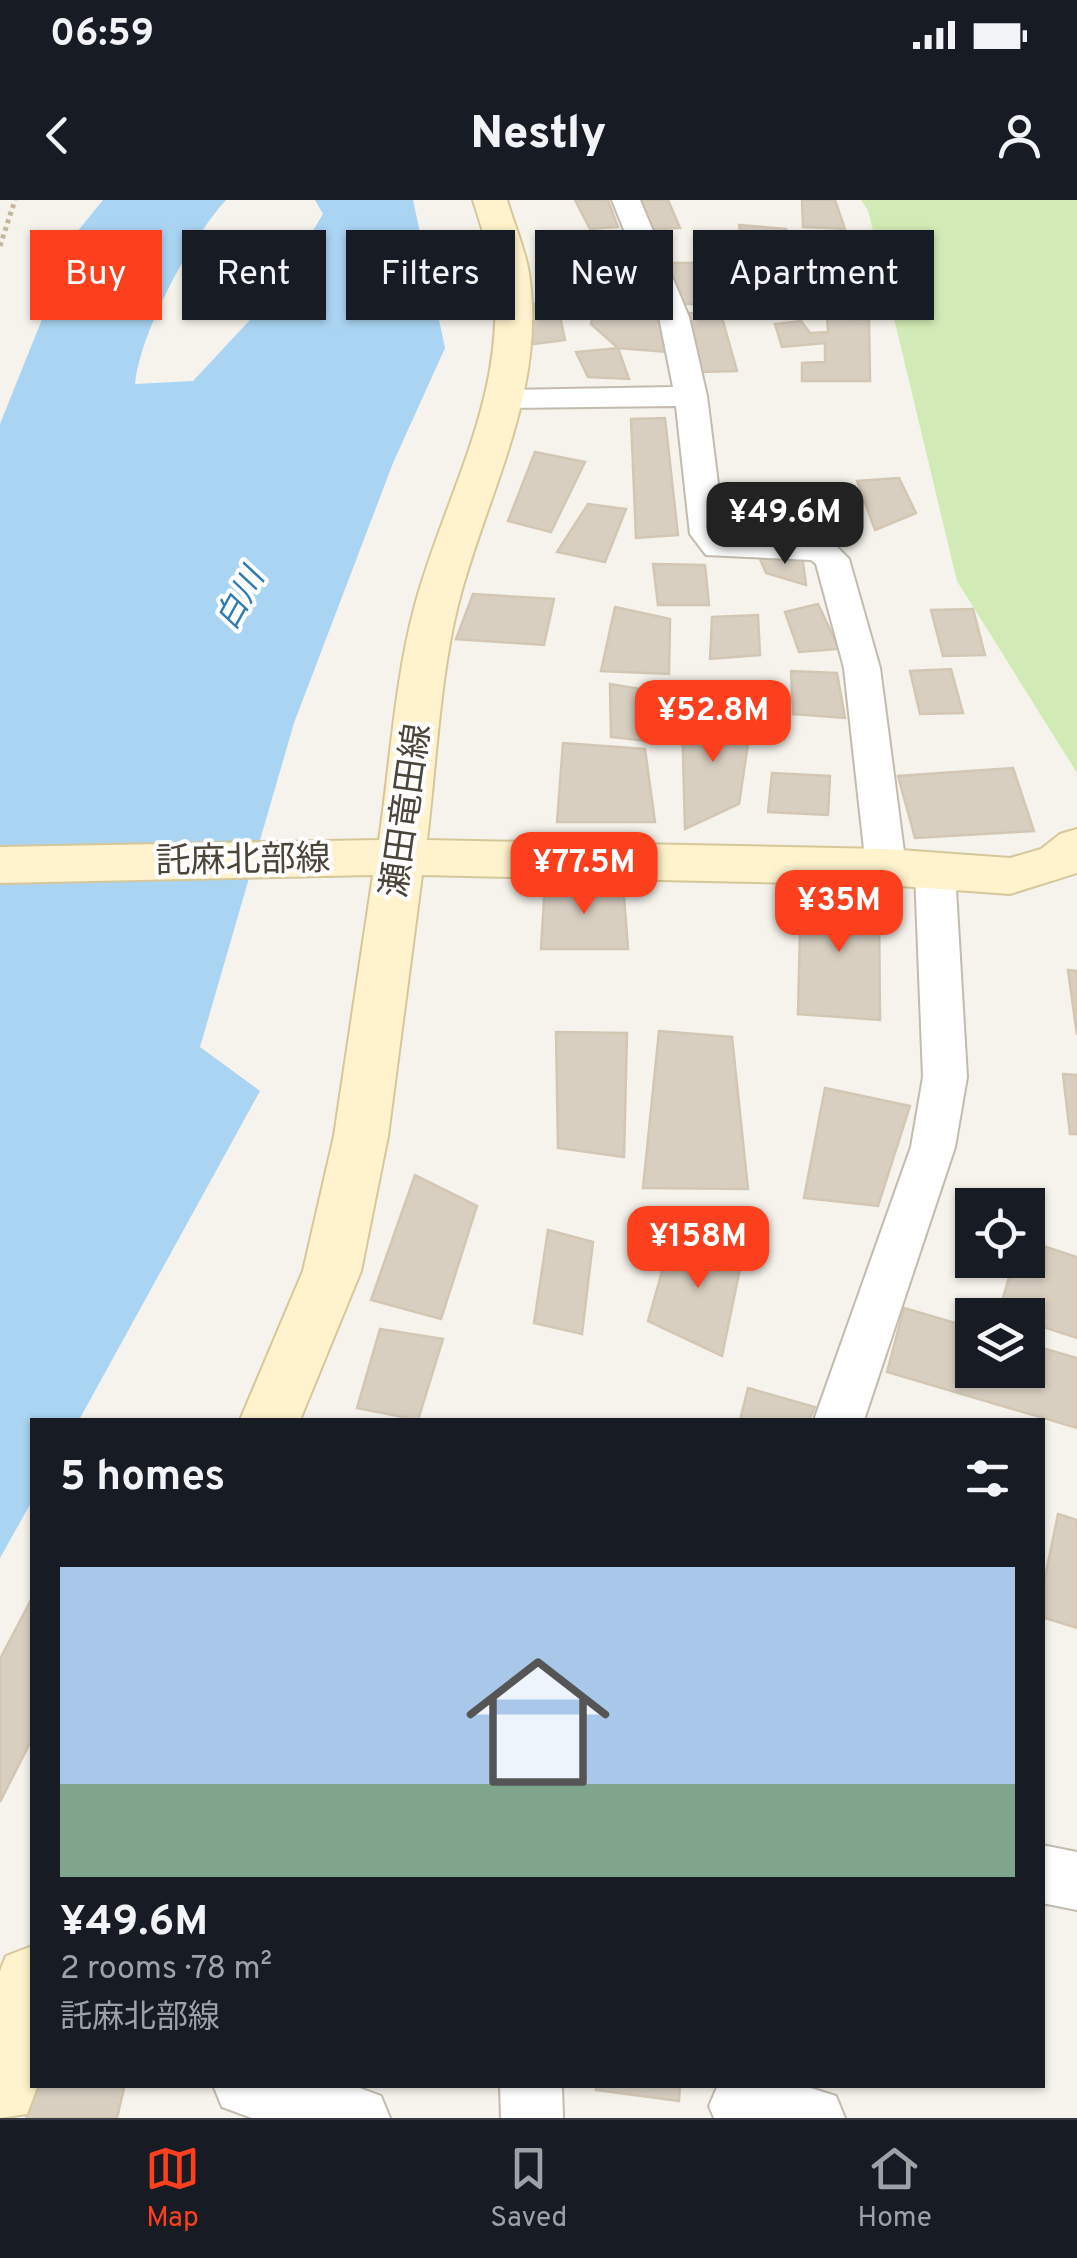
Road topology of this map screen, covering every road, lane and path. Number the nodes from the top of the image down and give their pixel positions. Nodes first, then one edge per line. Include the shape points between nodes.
1 (15, 200) edge
2 (490, 200) edge
3 (626, 200) edge
4 (0, 246) edge
5 (691, 396) junction
6 (507, 398) junction
7 (1077, 846) edge
8 (402, 857) junction
9 (0, 866) edge
10 (886, 867) junction
11 (935, 872) junction
12 (271, 1418) edge
13 (840, 1418) edge
14 (1045, 1875) edge
15 (1077, 1880) edge
16 (254, 2088) edge
17 (531, 2088) edge
18 (739, 2103) edge
19 (359, 2118) edge
20 (532, 2118) edge
21 (814, 2118) edge

1 - 4 path
2 - 6 main road, 瀬田竜田線 via 511,272
3 - 5 street via 674,317
5 - 6 street
5 - 10 street via 707,534 718,547 820,550 832,559 862,668
6 - 8 main road, 瀬田竜田線 via 435,610
7 - 11 main road, 託麻北部線 via 1058,862 1010,876
8 - 9 main road, 託麻北部線
8 - 10 main road, 託麻北部線
8 - 12 main road, 瀬田竜田線 via 361,1136 332,1270
10 - 11 main road, 託麻北部線
11 - 13 street via 944,1077 934,1147
14 - 15 street
16 - 19 street
17 - 20 street
18 - 21 street

